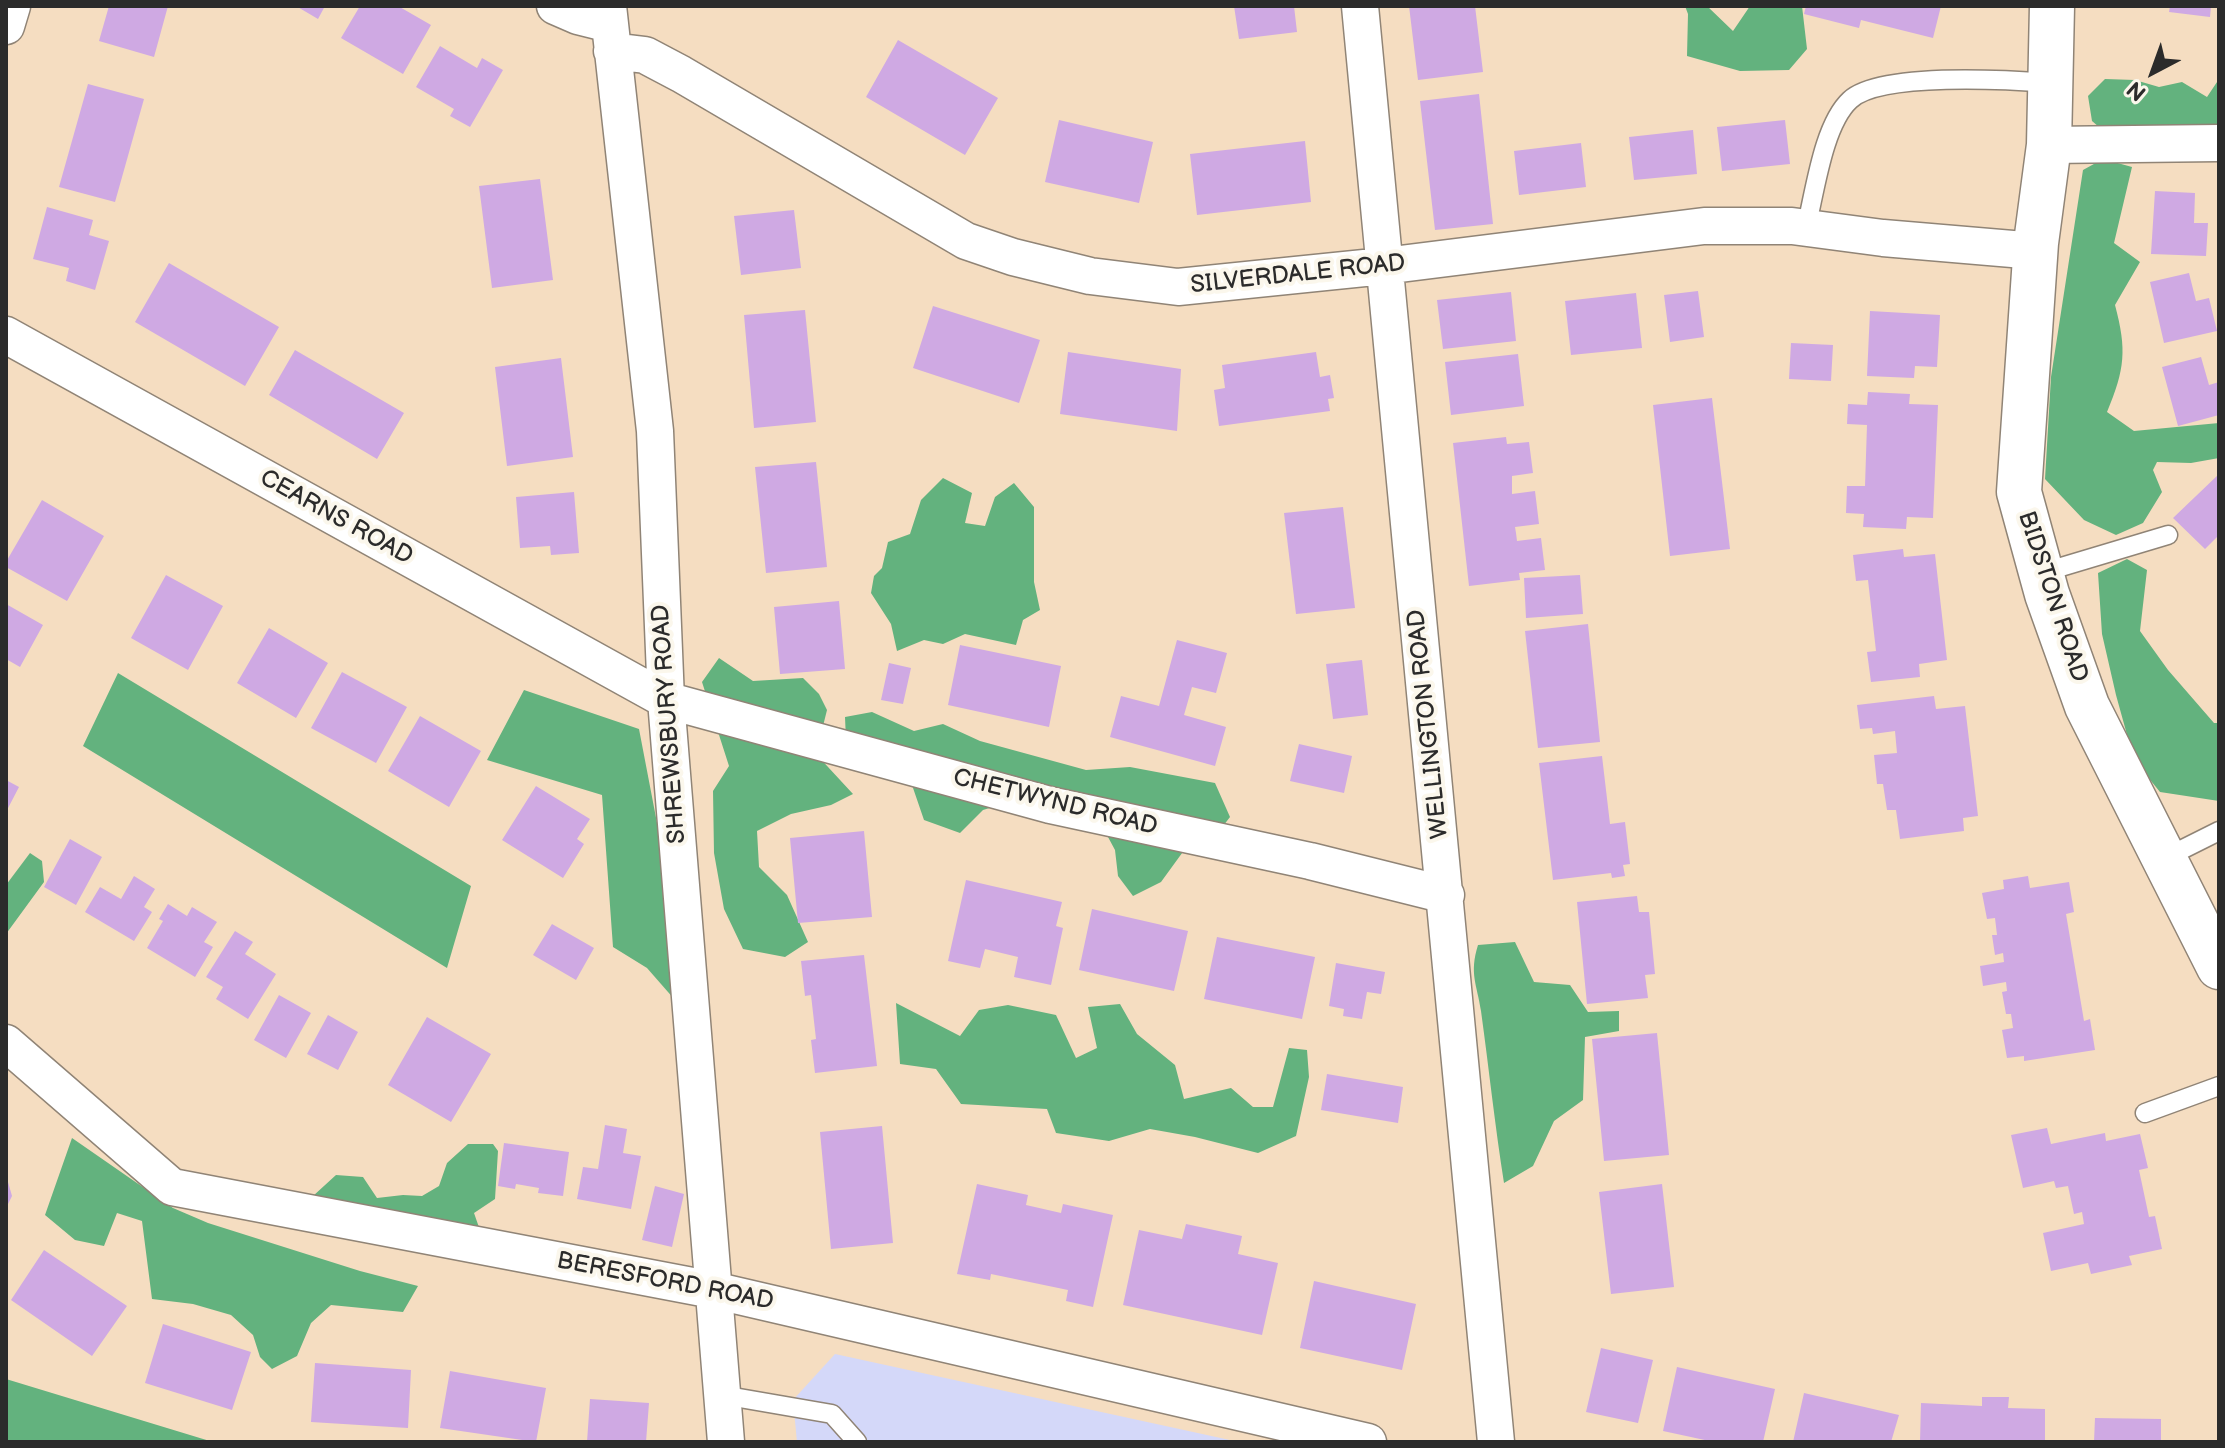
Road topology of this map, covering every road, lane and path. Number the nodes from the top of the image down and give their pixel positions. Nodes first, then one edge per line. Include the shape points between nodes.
1 (12, 6) edge
2 (555, 6) edge
3 (1360, 6) edge
4 (2052, 6) edge
5 (6, 26) edge
6 (610, 27) edge
7 (2051, 83) junction
8 (2219, 143) edge
9 (2049, 145) junction
10 (1806, 228) junction
11 (2036, 251) junction
12 (1384, 266) junction
13 (6, 335) edge
14 (2168, 535) dead end
15 (2041, 573) junction
16 (666, 700) junction
17 (2219, 831) edge
18 (2165, 858) junction
19 (1446, 895) junction
20 (2219, 967) edge
21 (6, 1043) edge
22 (2219, 1086) edge
23 (2145, 1113) dead end
24 (713, 1290) junction
25 (722, 1395) junction
26 (726, 1442) edge
27 (857, 1442) edge
28 (1368, 1442) edge
29 (1496, 1442) edge

1 - 5 street
2 - 6 street, SILVERDALE ROAD
3 - 12 street, WELLINGTON ROAD
4 - 7 main road, BIDSTON ROAD
6 - 12 street, SILVERDALE ROAD via 645,55 966,241 1013,257 1090,276 1178,287
6 - 16 street, SHREWSBURY ROAD via 655,431
7 - 9 main road, BIDSTON ROAD
7 - 10 lane via 1971,78 1872,88 1851,99 1835,122
8 - 9 street
9 - 11 main road, BIDSTON ROAD
10 - 11 street, SILVERDALE ROAD
10 - 12 street, SILVERDALE ROAD via 1704,226
11 - 15 main road, BIDSTON ROAD via 2019,492
12 - 19 street, WELLINGTON ROAD
13 - 16 street, CEARNS ROAD
14 - 15 lane
15 - 18 main road, BIDSTON ROAD via 2087,706
16 - 19 street, CHETWYND ROAD via 1050,805
16 - 24 street, SHREWSBURY ROAD
17 - 18 lane
18 - 20 main road, BIDSTON ROAD
19 - 29 street, WELLINGTON ROAD
21 - 24 street, BERESFORD ROAD via 172,1187
22 - 23 lane
24 - 25 street, SHREWSBURY ROAD
24 - 28 street, BERESFORD ROAD
25 - 26 street, SHREWSBURY ROAD
25 - 27 lane via 832,1414

